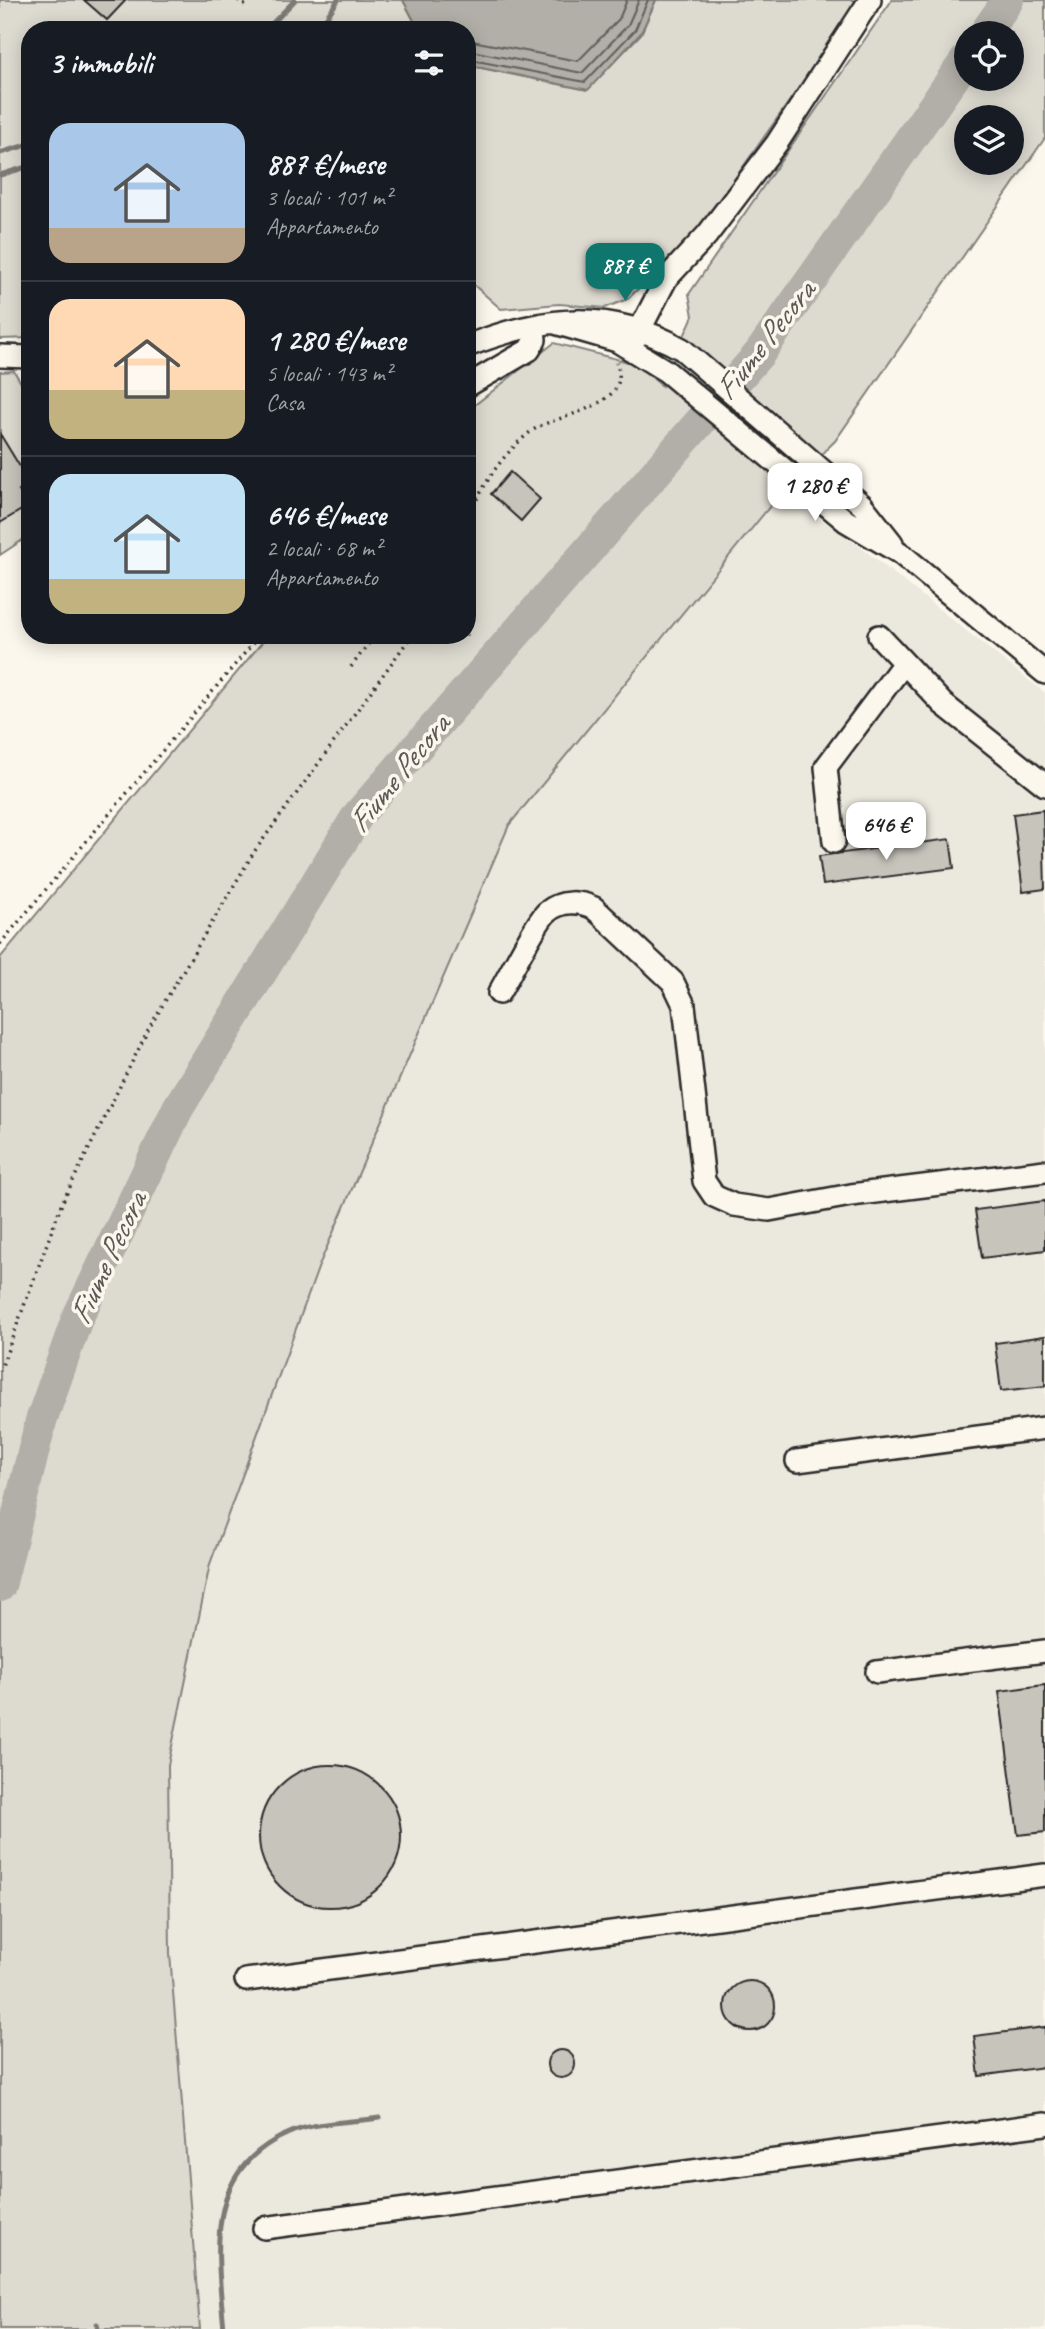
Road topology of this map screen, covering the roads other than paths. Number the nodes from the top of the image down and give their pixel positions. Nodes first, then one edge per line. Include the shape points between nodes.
1 (870, 0) edge
2 (545, 325) junction
3 (641, 329) junction
4 (476, 344) edge
5 (620, 351) junction
6 (0, 356) edge
7 (21, 357) edge
8 (476, 381) edge
9 (900, 553) junction
10 (879, 636) dead end
11 (904, 663) junction
12 (1045, 673) edge
13 (1045, 785) edge
14 (834, 842) dead end
15 (499, 993) dead end
16 (1045, 1171) edge
17 (1045, 1428) edge
18 (797, 1461) dead end
19 (1045, 1651) edge
20 (877, 1672) dead end
21 (1045, 1875) edge
22 (246, 1980) dead end
23 (1045, 2124) edge
24 (264, 2228) dead end

1 - 3 street via 777,143 708,236 666,279
2 - 3 street via 589,320
2 - 4 street
2 - 5 street via 608,338
2 - 8 street via 529,350
3 - 5 street
3 - 9 street via 682,349 779,431 862,505
5 - 9 street via 666,371 846,520
6 - 7 street
9 - 12 street
10 - 11 street
11 - 13 street via 943,704
11 - 14 street via 826,767
15 - 16 street via 547,912 566,902 594,908 673,982 684,1005 704,1181 714,1196 734,1205 769,1210
17 - 18 street
19 - 20 street
21 - 22 street
23 - 24 street

